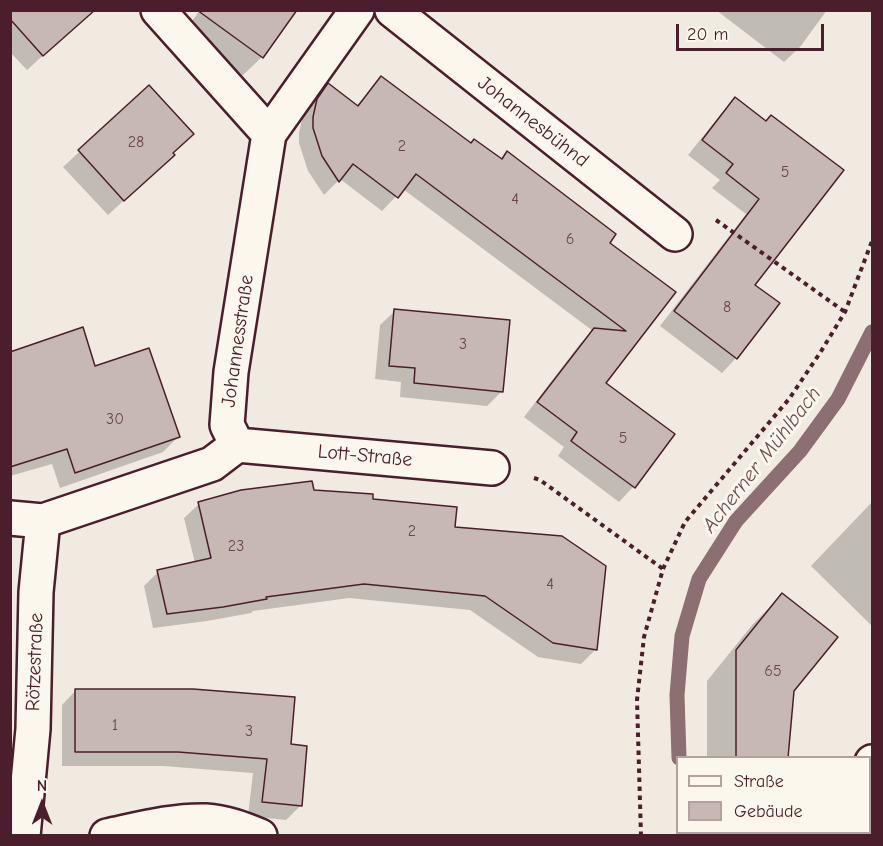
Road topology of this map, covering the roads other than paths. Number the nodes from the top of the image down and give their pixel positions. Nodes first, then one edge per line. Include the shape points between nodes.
1 (158, 10) edge
2 (357, 10) edge
3 (392, 10) edge
4 (269, 134) junction
5 (675, 234) road end
6 (237, 445) junction
7 (492, 468) road end
8 (10, 518) edge
9 (43, 521) junction
10 (23, 836) edge
11 (107, 836) edge
12 (260, 836) edge

1 - 4 street
2 - 4 street, Johannesstraße
3 - 5 street, Johannesbühnd
4 - 6 street, Johannesstraße via 231,372 226,425
6 - 7 street, Lott-Straße
6 - 9 street via 212,464
8 - 9 street
9 - 10 street, Rötzestraße via 36,592 33,729
11 - 12 street via 179,822 207,821

